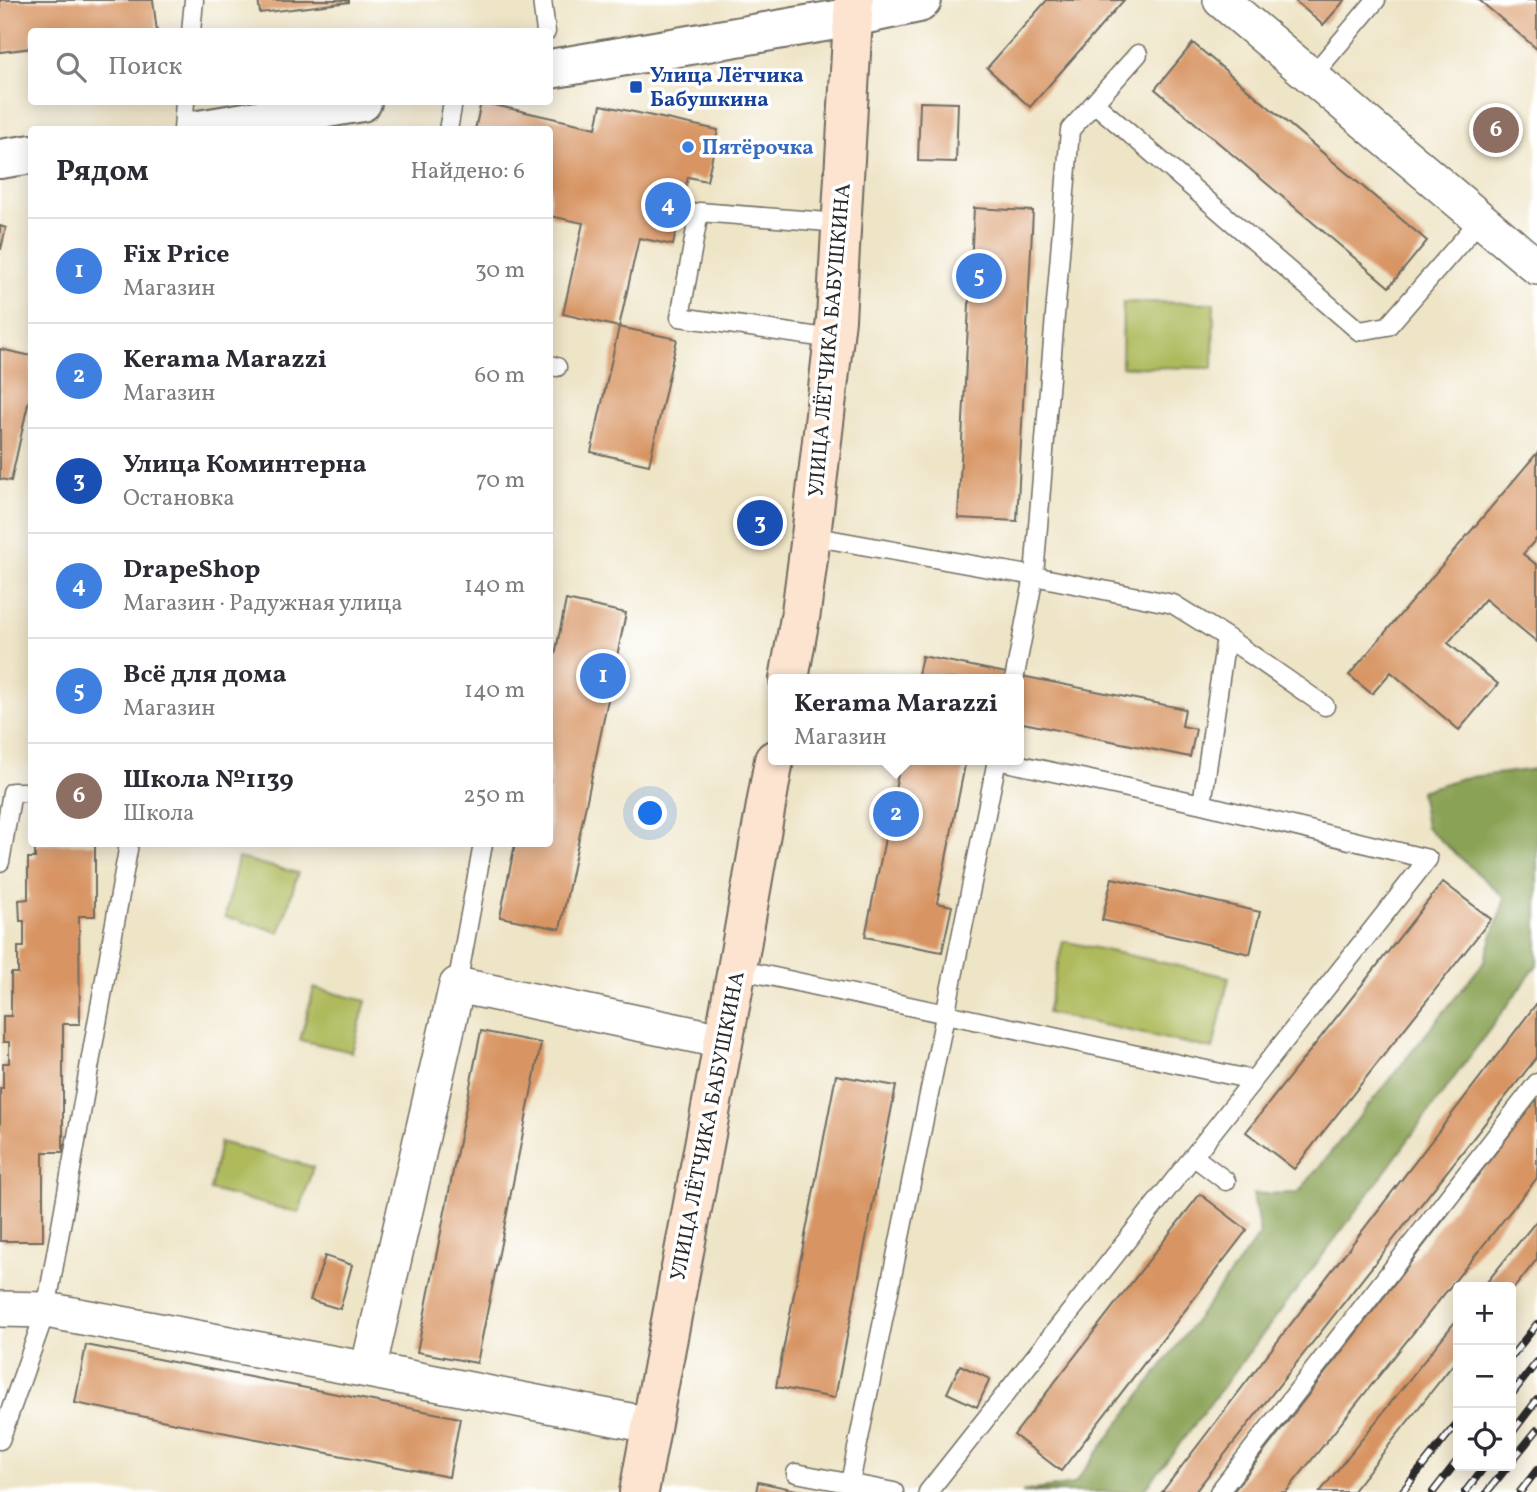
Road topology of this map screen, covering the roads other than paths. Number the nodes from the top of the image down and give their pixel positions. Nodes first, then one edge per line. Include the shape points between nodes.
1 (194, 0) edge
2 (542, 0) edge
3 (922, 0) edge
4 (1221, 0) edge
5 (1377, 0) edge
6 (854, 8) edge
7 (191, 28) edge
8 (546, 28) edge
9 (1138, 54) dead end
10 (553, 68) edge
11 (1312, 76) junction
12 (1094, 103) junction
13 (185, 105) edge
14 (345, 105) edge
15 (452, 105) edge
16 (183, 126) edge
17 (222, 126) edge
18 (448, 126) edge
19 (28, 155) edge
20 (0, 159) edge
21 (1480, 219) junction
22 (841, 223) junction
23 (1537, 267) edge
24 (834, 339) junction
25 (811, 536) junction
26 (1034, 576) junction
27 (1226, 637) junction
28 (790, 674) edge
29 (1015, 674) edge
30 (1325, 706) dead end
31 (773, 765) edge
32 (996, 765) edge
33 (1020, 765) edge
34 (28, 792) edge
35 (1202, 804) junction
36 (128, 847) edge
37 (482, 847) edge
38 (0, 862) edge
39 (737, 969) junction
40 (457, 985) junction
41 (945, 1013) junction
42 (723, 1041) junction
43 (1253, 1080) junction
44 (1537, 1083) edge
45 (1193, 1156) junction
46 (1226, 1181) dead end
47 (0, 1309) edge
48 (46, 1310) junction
49 (368, 1370) junction
50 (650, 1425) junction
51 (0, 1440) edge
52 (796, 1473) dead end
53 (850, 1483) junction
54 (639, 1492) edge
55 (894, 1492) edge
56 (928, 1492) edge
57 (1219, 1492) edge

1 - 7 lane
2 - 8 lane
3 - 6 street
4 - 11 street
5 - 11 lane
6 - 10 street
6 - 22 main road, УЛИЦА ЛЁТЧИКА БАБУШКИНА
9 - 12 lane
11 - 21 street
12 - 21 lane via 1359,331 1388,326
12 - 26 lane via 1070,130
13 - 16 lane
14 - 17 street
15 - 18 lane
19 - 20 street
21 - 23 street
22 - 24 main road, УЛИЦА ЛЁТЧИКА БАБУШКИНА
22 - 24 lane via 699,212 680,317
24 - 25 main road, УЛИЦА ЛЁТЧИКА БАБУШКИНА
25 - 26 lane
25 - 28 main road, УЛИЦА ЛЁТЧИКА БАБУШКИНА
26 - 27 lane via 1173,604
26 - 29 lane
27 - 30 lane
27 - 35 lane
31 - 39 main road, УЛИЦА ЛЁТЧИКА БАБУШКИНА
32 - 41 lane
33 - 35 lane
34 - 38 lane via 12,792
35 - 43 lane via 1428,859
36 - 48 lane
37 - 40 lane
39 - 41 lane
39 - 42 main road, УЛИЦА ЛЁТЧИКА БАБУШКИНА
40 - 42 street
40 - 49 street
41 - 43 lane
41 - 53 lane
42 - 50 main road, УЛИЦА ЛЁТЧИКА БАБУШКИНА
43 - 45 lane
44 - 57 lane
45 - 46 lane
45 - 56 lane
47 - 48 street
48 - 49 street
48 - 51 lane
49 - 50 street
50 - 54 main road, УЛИЦА ЛЁТЧИКА БАБУШКИНА
52 - 53 lane
53 - 55 lane

